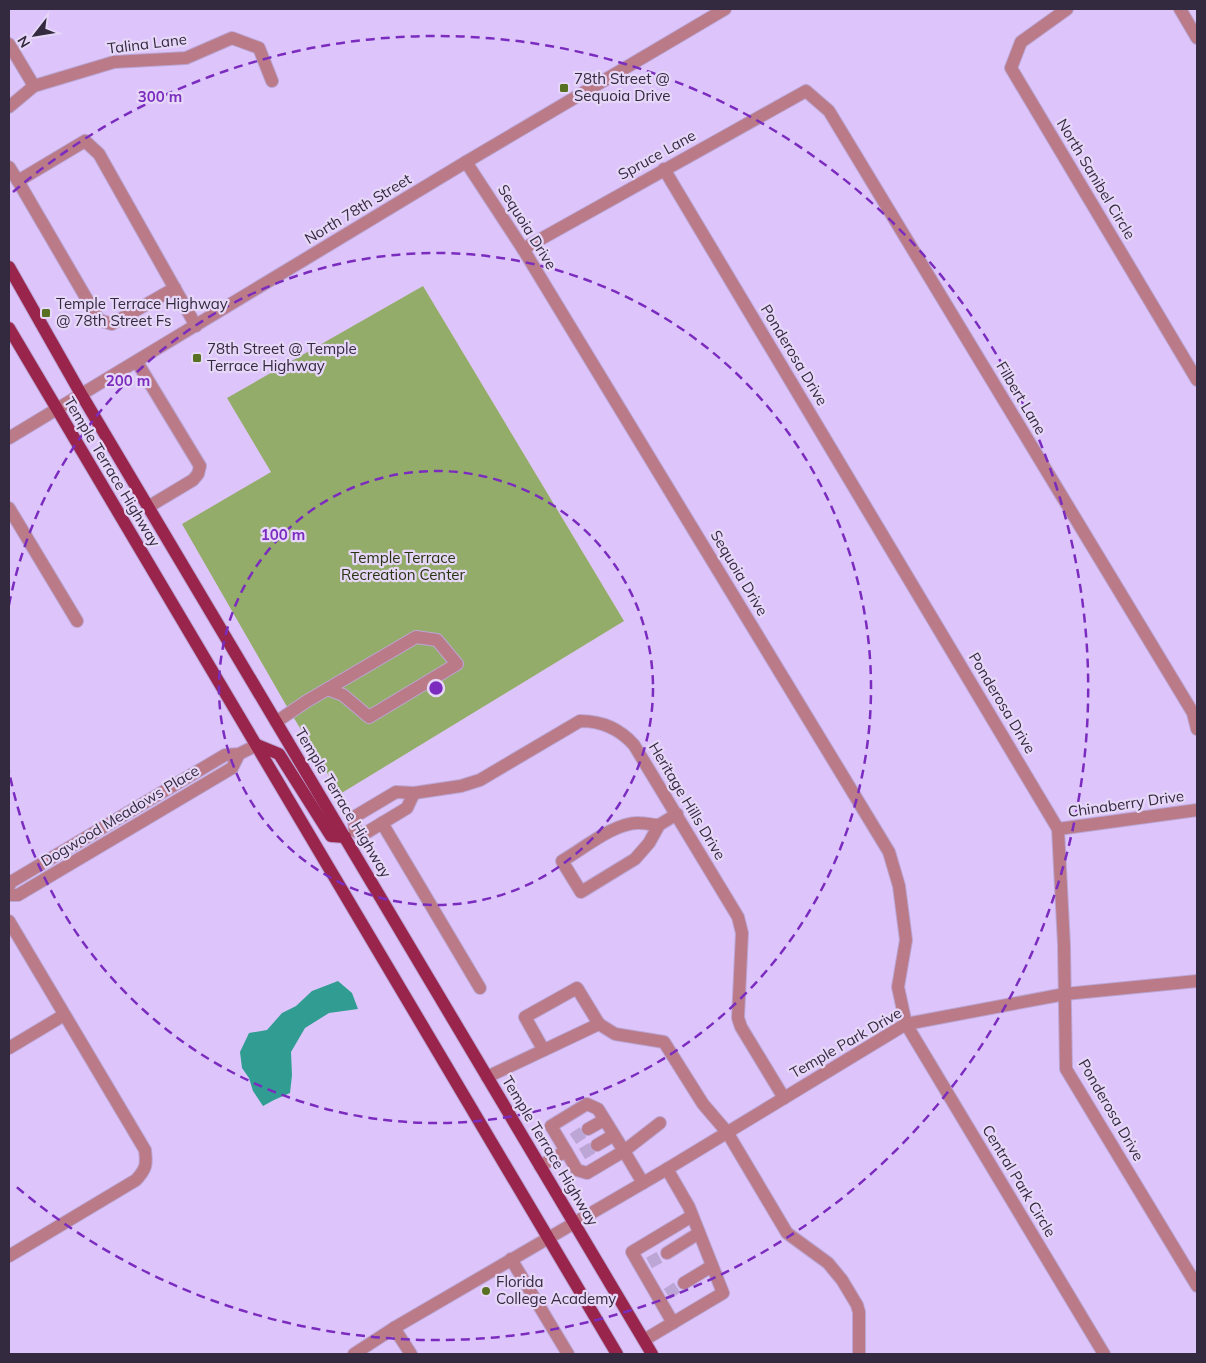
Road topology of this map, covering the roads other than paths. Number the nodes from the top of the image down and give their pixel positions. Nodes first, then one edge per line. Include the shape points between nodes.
1 (725, 9) edge
2 (1067, 9) edge
3 (1180, 9) edge
4 (1197, 38) edge
5 (9, 44) edge
6 (272, 81) dead end
7 (34, 86) junction
8 (806, 91) joint
9 (9, 107) edge
10 (466, 162) junction
11 (9, 167) edge
12 (664, 169) junction
13 (18, 180) junction
14 (523, 249) junction
15 (9, 267) edge
16 (175, 288) junction
17 (196, 326) junction
18 (9, 328) edge
19 (137, 362) junction
20 (1197, 380) edge
21 (81, 394) junction
22 (56, 409) junction
23 (9, 438) edge
24 (148, 507) junction
25 (9, 508) edge
26 (77, 621) dead end
27 (327, 690) junction
28 (276, 722) junction
29 (1197, 729) edge
30 (257, 745) junction
31 (240, 754) junction
32 (414, 793) junction
33 (1197, 810) edge
34 (677, 814) junction
35 (382, 823) junction
36 (659, 825) junction
37 (1058, 829) junction
38 (93, 834) junction
39 (350, 834) junction
40 (100, 847) junction
41 (9, 886) edge
42 (9, 895) edge
43 (9, 921) edge
44 (1197, 981) edge
45 (480, 988) dead end
46 (1065, 994) junction
47 (64, 1015) junction
48 (599, 1024) junction
49 (906, 1024) junction
50 (9, 1048) edge
51 (543, 1049) junction
52 (487, 1077) junction
53 (784, 1098) junction
54 (604, 1120) junction
55 (660, 1123) dead end
56 (588, 1129) tunnel mouth
57 (727, 1132) junction
58 (614, 1135) junction
59 (597, 1145) tunnel mouth
60 (571, 1150) junction
61 (624, 1151) junction
62 (540, 1166) junction
63 (667, 1169) junction
64 (643, 1183) junction
65 (692, 1216) junction
66 (574, 1224) junction
67 (699, 1233) junction
68 (549, 1238) junction
69 (667, 1253) tunnel mouth
70 (9, 1256) edge
71 (511, 1259) junction
72 (712, 1266) junction
73 (684, 1283) tunnel mouth
74 (1197, 1286) edge
75 (673, 1323) junction
76 (394, 1328) junction
77 (644, 1340) junction
78 (354, 1354) edge
79 (411, 1354) edge
80 (568, 1354) edge
81 (617, 1354) edge
82 (652, 1354) edge
83 (858, 1354) edge
84 (1104, 1354) edge

1 - 10 street, North 78th Street
2 - 20 street, North Sanibel Circle via 1021,42 1011,68
3 - 4 street
5 - 7 street
6 - 7 street, Talina Lane via 259,48 232,38 186,58 114,62
7 - 9 street, Talina Lane
8 - 12 street, Spruce Lane
8 - 29 street, Filbert Lane via 829,111 1193,713
10 - 14 street, Sequoia Drive
10 - 17 street, North 78th Street
11 - 13 street
12 - 14 street, Spruce Lane
12 - 37 street, Ponderosa Drive
13 - 16 street via 99,320 112,324
13 - 16 street via 85,140 99,154
14 - 49 street, Sequoia Drive via 889,852 899,886 906,940 898,987
15 - 21 main road, Temple Terrace Highway
16 - 17 street
17 - 19 street, North 78th Street
18 - 22 main road, Temple Terrace Highway
19 - 21 street, North 78th Street
19 - 24 street via 200,466 193,480
21 - 22 street, North 78th Street
21 - 24 main road, Temple Terrace Highway
22 - 23 street, North 78th Street
22 - 30 main road, Temple Terrace Highway
24 - 28 main road, Temple Terrace Highway
25 - 26 street
27 - 27 street via 416,638 437,640 457,664 369,717 343,695
27 - 28 street
28 - 39 main road, Temple Terrace Highway
30 - 31 street, Dogwood Meadows Place
30 - 39 main road via 279,754 331,836
30 - 68 main road, Temple Terrace Highway
31 - 38 street, Dogwood Meadows Place via 225,755
31 - 40 street, Dogwood Meadows Place via 232,768
32 - 34 street, Heritage Hills Drive via 480,780 572,725 590,721 610,727 628,738
32 - 35 street via 407,808
32 - 39 street, Heritage Hills Drive via 396,792 354,817
33 - 37 street, Chinaberry Drive
34 - 36 street
34 - 53 street, Heritage Hills Drive via 738,917 742,933 738,1018
35 - 39 street via 364,834
35 - 45 street
36 - 36 street via 626,824 562,861 581,892 635,859
37 - 46 street, Ponderosa Drive
38 - 40 street
38 - 41 street, Dogwood Meadows Place
39 - 52 main road, Temple Terrace Highway
40 - 42 street, Dogwood Meadows Place via 18,895
43 - 47 street
44 - 46 street, Temple Park Drive
46 - 49 street, Temple Park Drive
46 - 74 street, Ponderosa Drive via 1066,1069
47 - 50 street
47 - 70 street via 145,1150 147,1162 136,1180
48 - 51 street
48 - 51 street via 577,988 525,1017
48 - 57 street via 615,1034 664,1042 703,1104
49 - 53 street, Temple Park Drive
49 - 84 street, Central Park Circle
51 - 52 street
52 - 62 main road, Temple Terrace Highway
53 - 57 street, Temple Park Drive
54 - 56 street
54 - 58 street
54 - 60 street via 598,1110 587,1104 551,1126
55 - 61 street
57 - 63 street, Temple Park Drive
57 - 83 street via 786,1233 828,1263 857,1305
58 - 59 street
58 - 61 street
60 - 61 street via 578,1170 587,1173
60 - 62 street
61 - 64 street
62 - 66 main road, Temple Terrace Highway
63 - 64 street, Temple Park Drive
63 - 65 street
64 - 66 street, Temple Park Drive
65 - 67 street
65 - 75 street via 632,1252 645,1265 663,1296
66 - 68 street, Temple Park Drive
66 - 77 main road, Temple Terrace Highway
67 - 69 street
67 - 72 street
68 - 71 street, Temple Park Drive
68 - 81 main road, Temple Terrace Highway
71 - 76 street, Temple Park Drive
71 - 80 street
72 - 73 street
72 - 75 street via 723,1293
75 - 77 street
76 - 78 street, Temple Park Drive
76 - 79 street
77 - 82 main road, Temple Terrace Highway

